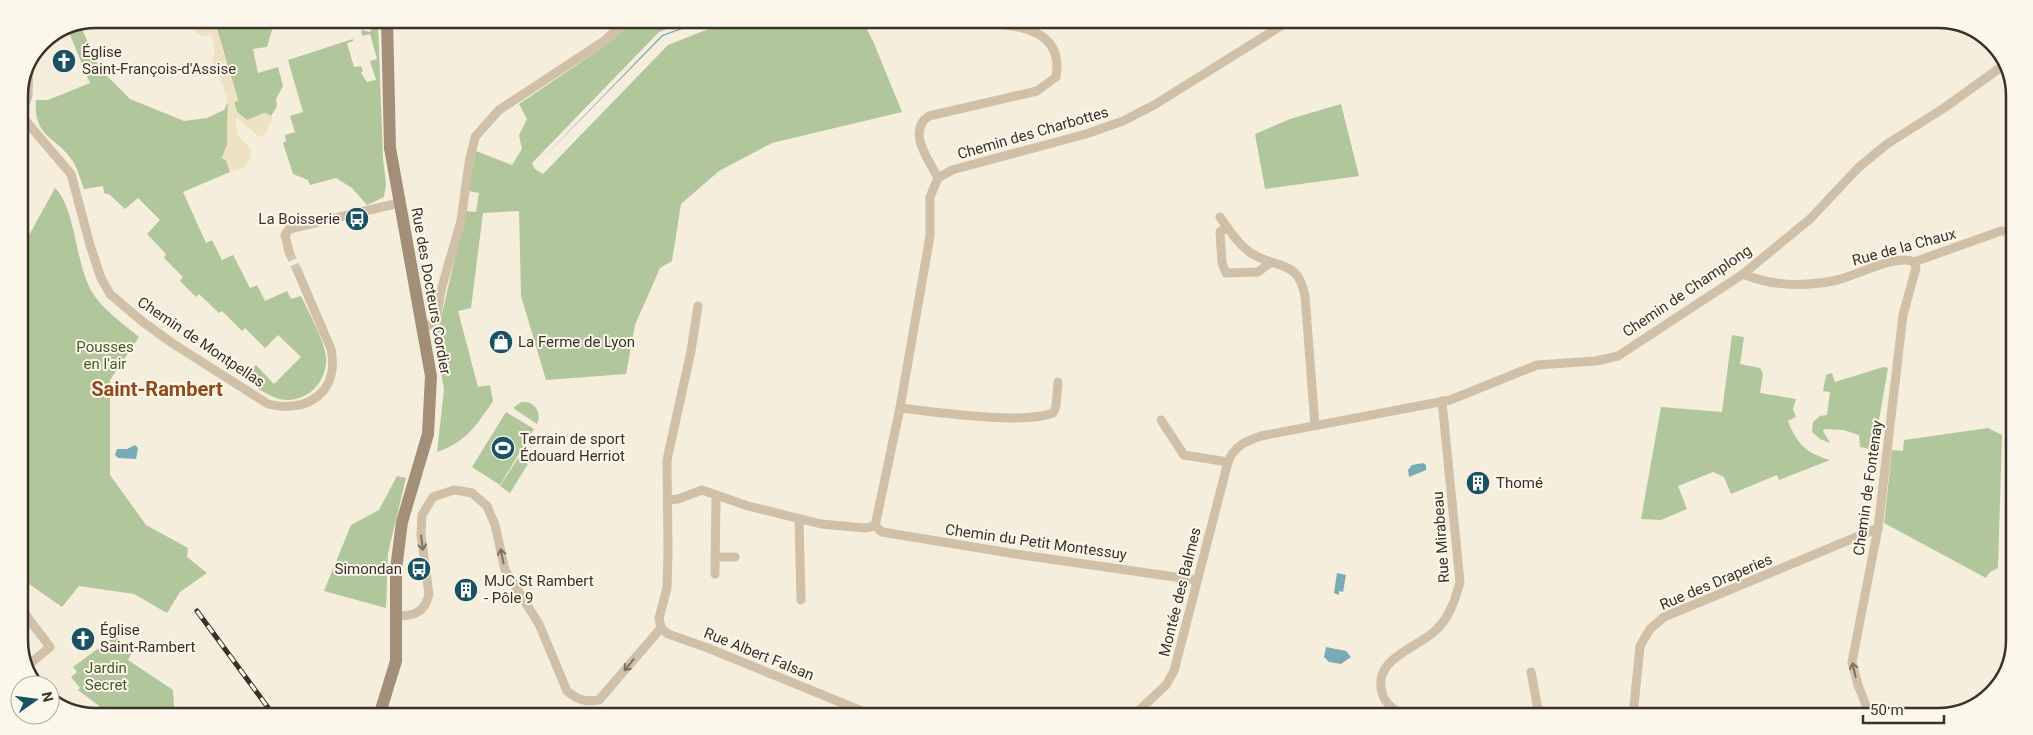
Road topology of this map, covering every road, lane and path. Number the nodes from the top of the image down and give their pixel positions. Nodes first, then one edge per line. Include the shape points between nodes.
1 (387, 28) edge
2 (618, 28) edge
3 (1019, 28) edge
4 (1278, 28) edge
5 (2000, 68) edge
6 (28, 124) edge
7 (938, 178) junction
8 (399, 203) junction
9 (1220, 217) dead end
10 (1227, 227) junction
11 (2005, 231) edge
12 (289, 252) tunnel mouth
13 (1272, 262) junction
14 (1914, 262) junction
15 (298, 272) tunnel mouth
16 (1743, 274) junction
17 (698, 306) dead end
18 (424, 330) junction
19 (1058, 382) dead end
20 (1476, 390) joint
21 (1442, 401) junction
22 (900, 408) junction
23 (1161, 420) dead end
24 (1315, 425) junction
25 (1228, 462) junction
26 (716, 495) junction
27 (668, 500) junction
28 (799, 519) junction
29 (875, 526) junction
30 (1878, 528) junction
31 (715, 557) junction
32 (735, 557) dead end
33 (715, 574) dead end
34 (1196, 580) junction
35 (801, 600) dead end
36 (396, 616) junction
37 (28, 618) edge
38 (661, 628) junction
39 (32, 662) edge
40 (1531, 672) dead end
41 (848, 705) junction
42 (382, 708) edge
43 (847, 708) edge
44 (855, 708) edge
45 (1140, 708) edge
46 (1394, 708) edge
47 (1538, 708) edge
48 (1634, 708) edge
49 (1867, 708) edge

1 - 8 street, Rue des Docteurs Cordier via 390,148
2 - 18 street via 604,41 499,110 475,136 461,221 436,320
3 - 7 street via 1038,33 1056,52 1056,77 1037,91 929,116 921,121 919,140
4 - 7 street, Chemin des Charbottes via 1154,105 1124,120 1086,134 952,170
5 - 16 street, Chemin de Champlong via 1887,144 1858,168 1810,219
6 - 15 street, Chemin de Montpellas via 70,174 90,245 110,294 172,343 268,404 293,407 305,404 325,389 331,376 334,362 331,349
7 - 22 street via 930,197 930,236
8 - 12 street via 289,229 286,235
8 - 18 street, Rue des Docteurs Cordier
9 - 10 street
10 - 13 street via 1251,253
10 - 13 street via 1220,232 1222,263 1226,273 1258,272
11 - 14 street, Rue de la Chaux
13 - 24 street via 1293,270 1303,285
14 - 16 street, Rue de la Chaux via 1901,259 1838,280 1796,285 1761,281
14 - 30 street, Chemin de Fontenay via 1916,268 1903,315
16 - 20 street, Chemin de Champlong via 1618,356 1537,365
17 - 27 street via 669,444
18 - 36 street, Rue des Docteurs Cordier via 431,376 431,414 423,456 402,522 396,569
19 - 22 street via 1053,413 1042,418
20 - 21 street, Montée des Balmes
21 - 24 street, Montée des Balmes
21 - 46 street, Rue Mirabeau via 1460,582 1453,607 1437,630 1386,666 1379,685 1386,702
22 - 29 street
23 - 25 street via 1184,455
24 - 25 street, Montée des Balmes via 1244,442 1231,453
25 - 34 street, Montée des Balmes
26 - 27 street, Chemin du Petit Montessuy via 702,490
26 - 28 street, Chemin du Petit Montessuy
26 - 31 street
27 - 38 street via 667,588 659,618
28 - 29 street, Chemin du Petit Montessuy via 821,524
28 - 35 street
29 - 34 street, Chemin du Petit Montessuy via 882,532 945,543
30 - 48 street, Rue des Draperies via 1664,618 1650,629 1640,646
49 -> 30 street, Chemin de Fontenay via 1852,662
31 - 32 street
31 - 33 street
34 - 45 street, Montée des Balmes via 1174,671 1166,684
38 -> 36 street via 599,700 586,702 576,698 567,691 539,624 505,570 495,525 487,506 472,493 461,490 433,497 422,515 421,535 429,594 427,604 423,611
36 - 42 street, Rue des Docteurs Cordier via 396,661
37 - 39 street via 50,647
38 - 41 street, Rue Albert Falsan via 668,634
40 - 47 street
41 - 43 street
41 - 44 street, Rue Albert Falsan

